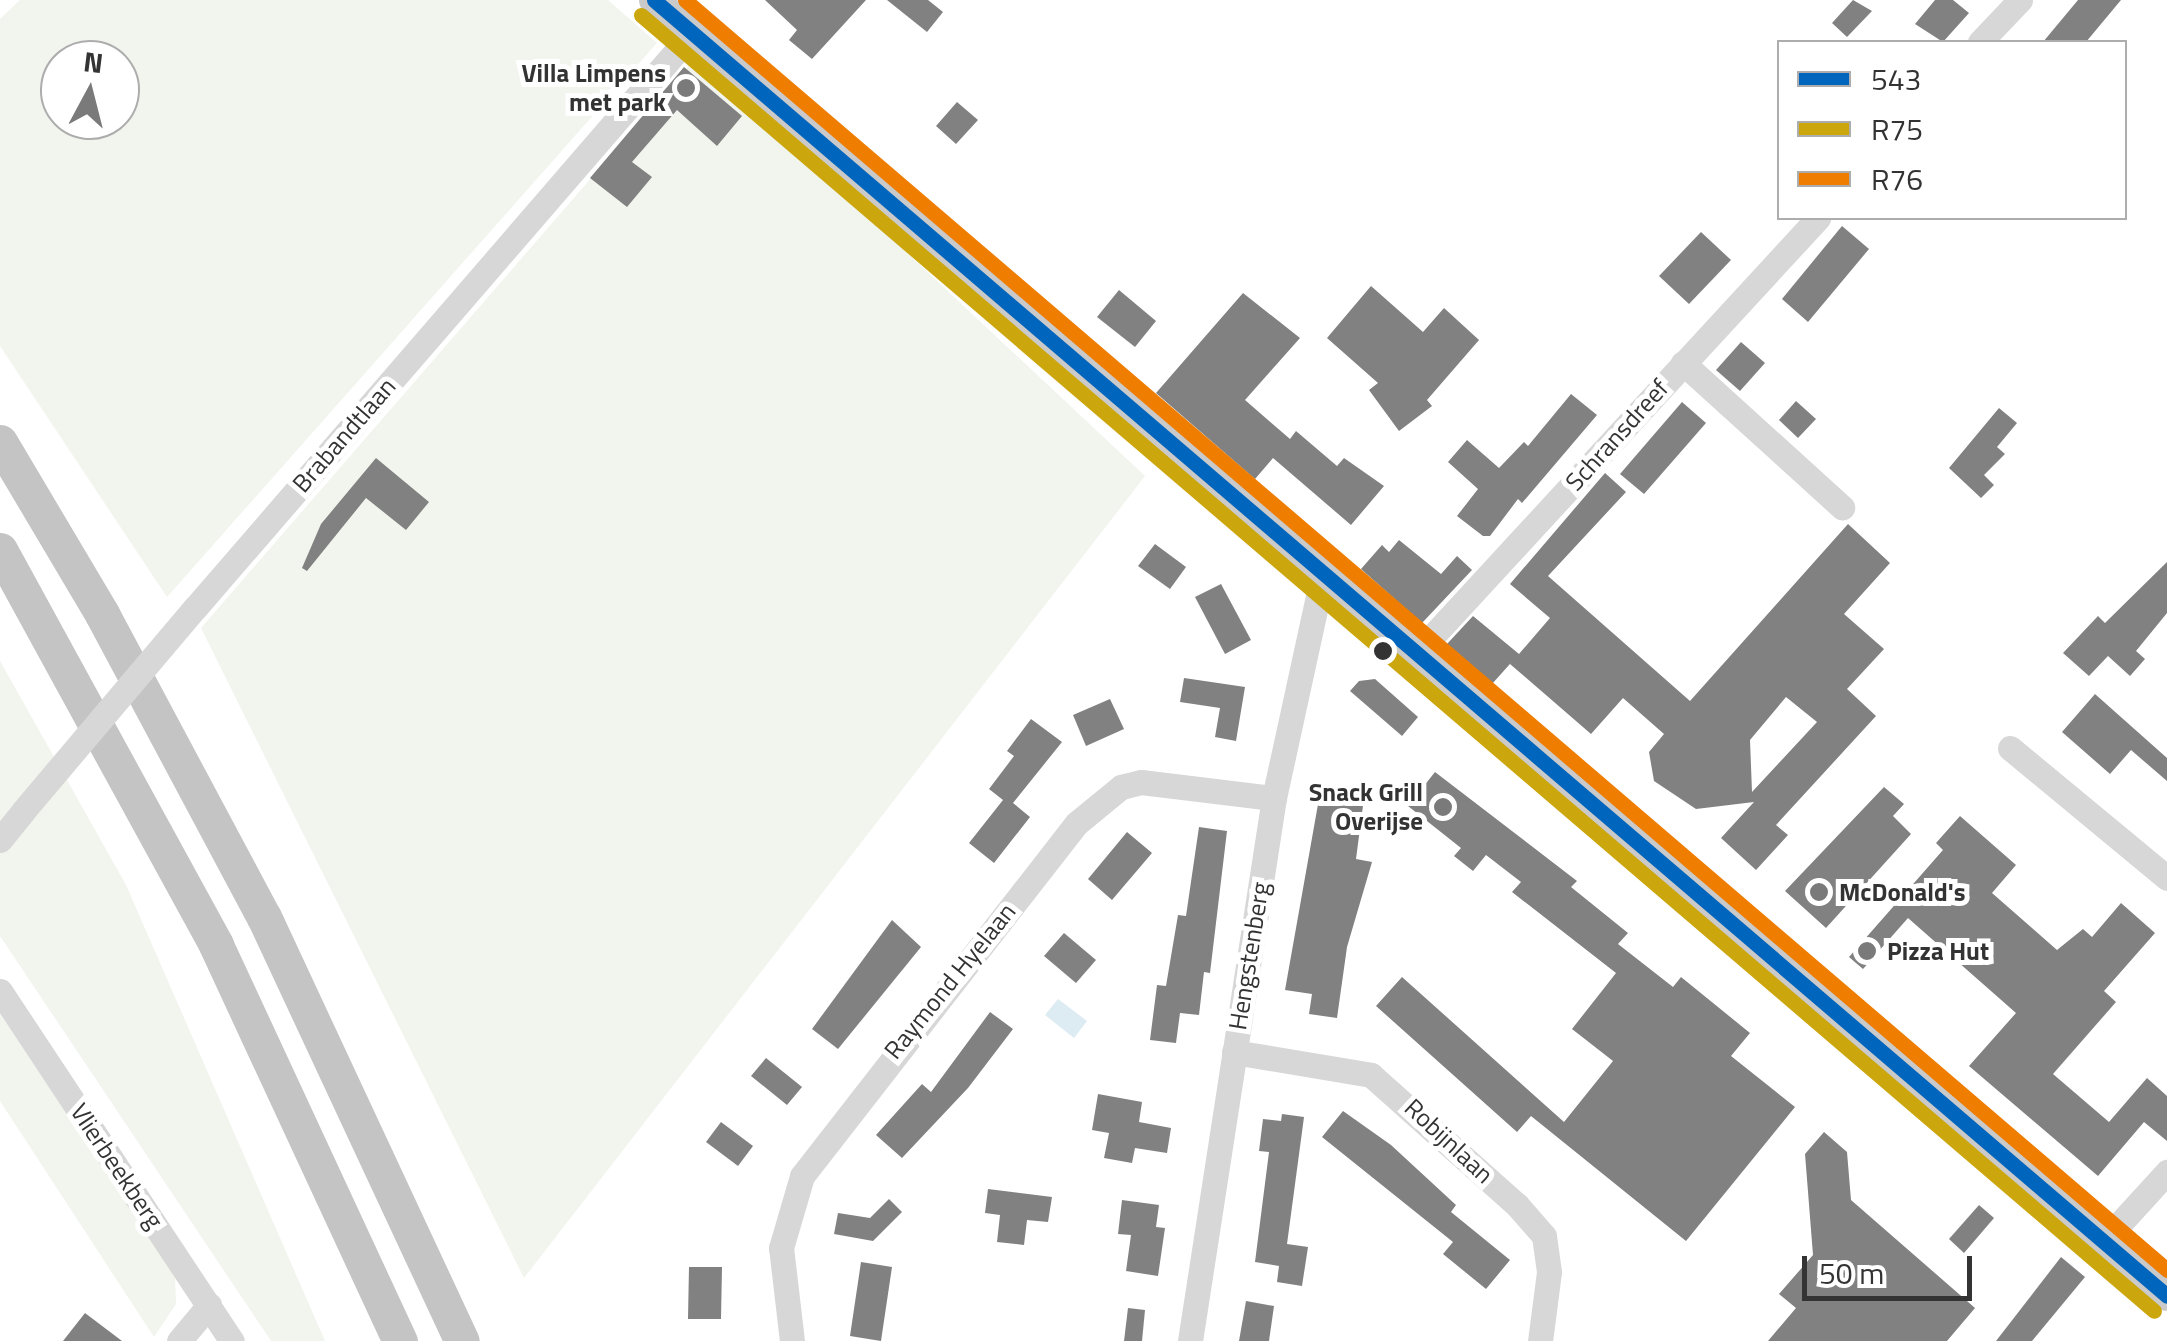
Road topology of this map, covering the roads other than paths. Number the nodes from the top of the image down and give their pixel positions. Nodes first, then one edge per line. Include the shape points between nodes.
1 (654, 0) edge
2 (2020, 0) edge
3 (692, 32) junction
4 (1982, 40) edge
5 (1816, 220) edge
6 (1682, 363) junction
7 (0, 442) edge
8 (1842, 507) dead end
9 (0, 550) edge
10 (1323, 573) junction
11 (1417, 653) junction
12 (2010, 748) dead end
13 (1274, 798) junction
14 (0, 840) edge
15 (2167, 878) edge
16 (0, 991) edge
17 (1234, 1052) junction
18 (2167, 1172) edge
19 (2103, 1242) junction
20 (2167, 1296) edge
21 (209, 1305) junction
22 (178, 1341) edge
23 (232, 1341) edge
24 (400, 1341) edge
25 (462, 1341) edge
26 (792, 1341) edge
27 (1190, 1341) edge
28 (1540, 1341) edge

1 - 3 main road
2 - 4 street
3 - 10 main road
3 - 14 street, Brabandtlaan, bridge
5 - 6 street, Schransdreef
6 - 8 street
6 - 11 street, Schransdreef
7 - 25 highway via 102,614 264,917
9 - 24 highway via 216,944
10 - 11 main road
10 - 13 street, Hengstenberg
11 - 19 main road
12 - 15 street
13 - 17 street, Hengstenberg
13 - 26 street, Raymond Hyelaan via 1141,782 1121,787 1077,824 848,1108 802,1176 781,1248
16 - 21 street, Vlierbeekberg
17 - 27 street, Hengstenberg
17 - 28 street, Robijnlaan via 1371,1074 1517,1205 1544,1236 1549,1272
18 - 19 street
19 - 20 main road
21 - 22 street
21 - 23 street, Vlierbeekberg

